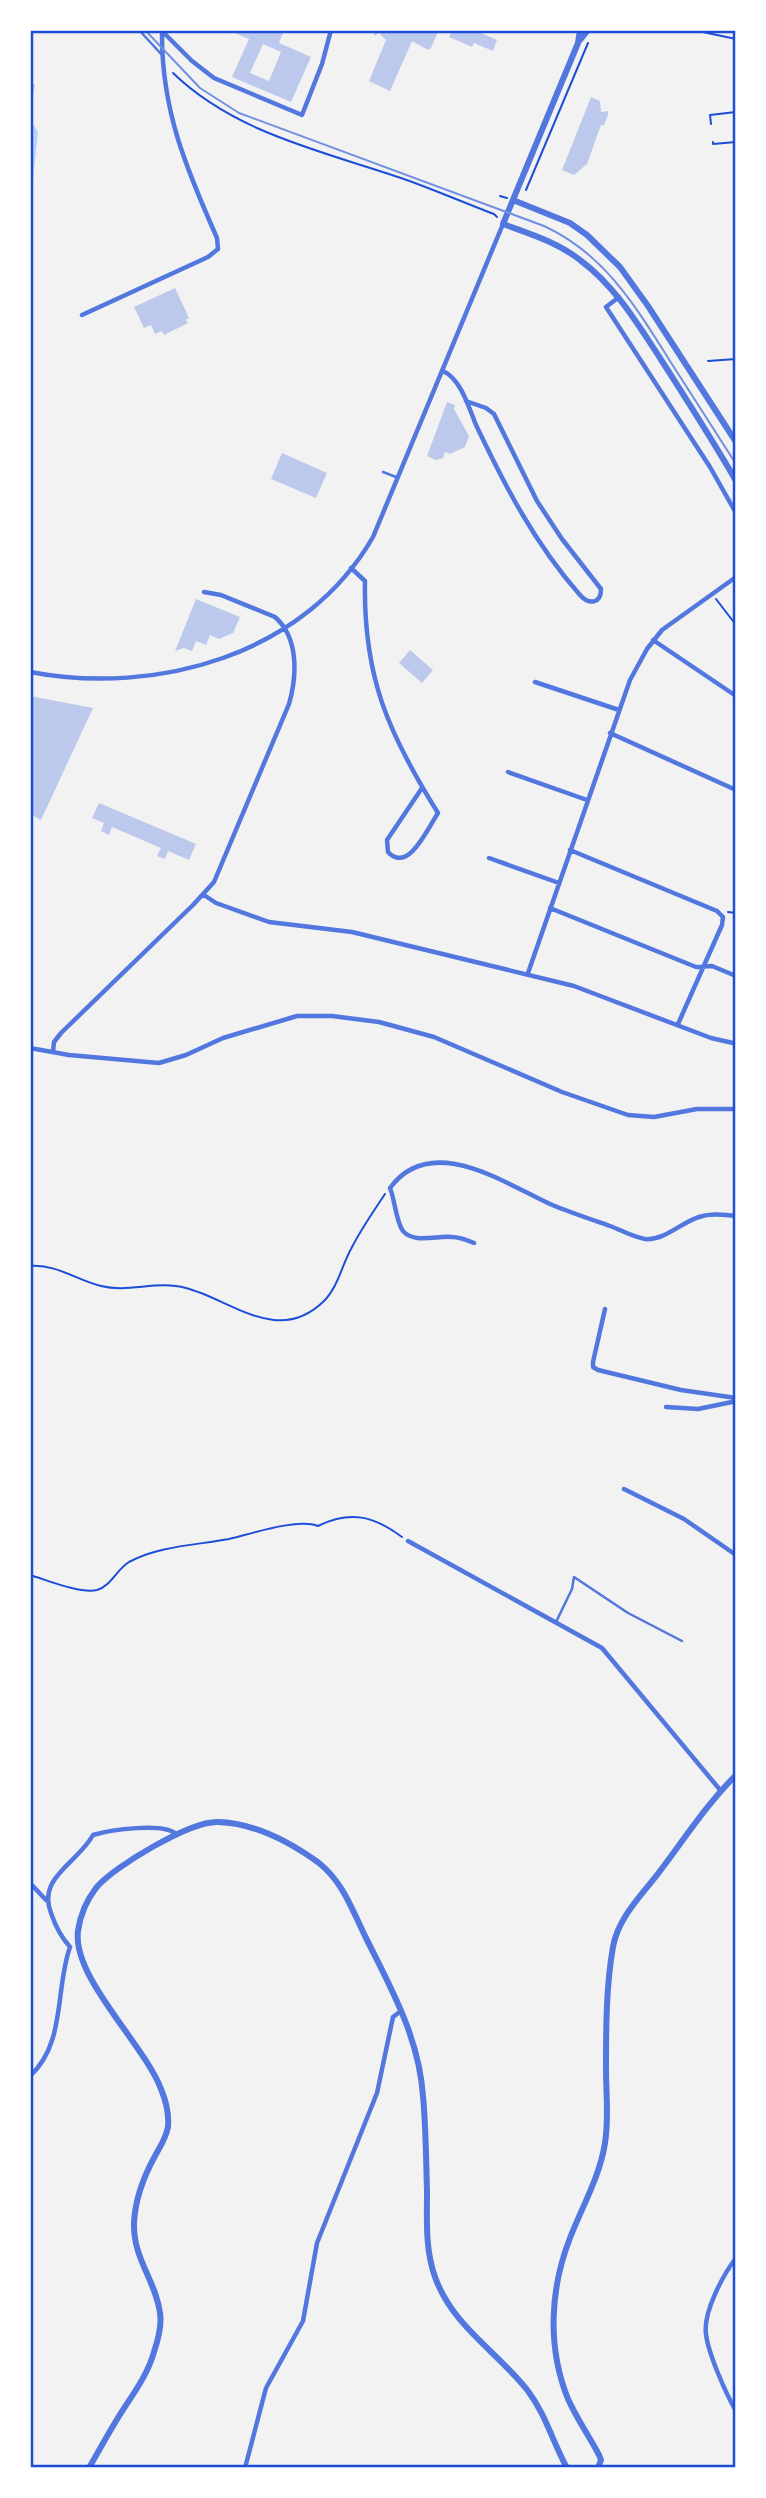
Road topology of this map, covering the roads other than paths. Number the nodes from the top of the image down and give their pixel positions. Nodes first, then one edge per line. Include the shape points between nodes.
1 (139, 30) edge
2 (161, 30) edge
3 (331, 30) edge
4 (580, 30) edge
5 (588, 30) edge
6 (578, 43) junction
7 (162, 55) junction
8 (513, 200) junction
9 (503, 224) junction
10 (619, 297) junction
11 (82, 315) dead end
12 (443, 371) junction
13 (466, 401) junction
14 (736, 442) edge
15 (383, 472) dead end
16 (399, 478) junction
17 (736, 481) edge
18 (736, 513) edge
19 (351, 568) junction
20 (736, 577) edge
21 (204, 592) dead end
22 (284, 629) junction
23 (653, 640) junction
24 (30, 672) edge
25 (535, 682) dead end
26 (736, 695) edge
27 (618, 710) junction
28 (610, 733) junction
29 (508, 772) dead end
30 (422, 788) junction
31 (736, 790) edge
32 (587, 800) junction
33 (570, 850) junction
34 (489, 858) dead end
35 (559, 883) junction
36 (204, 895) junction
37 (550, 908) junction
38 (702, 967) junction
39 (528, 973) junction
40 (736, 976) edge
41 (678, 1024) junction
42 (733, 1043) dead end
43 (30, 1048) edge
44 (53, 1052) junction
45 (736, 1109) edge
46 (736, 1216) edge
47 (474, 1243) dead end
48 (605, 1309) dead end
49 (736, 1398) edge
50 (666, 1407) dead end
51 (624, 1489) dead end
52 (408, 1541) road end
53 (736, 1555) edge
54 (556, 1622) junction
55 (682, 1641) dead end
56 (736, 1775) edge
57 (721, 1791) junction
58 (176, 1834) junction
59 (30, 1882) edge
60 (46, 1901) junction
61 (73, 1946) junction
62 (402, 2011) junction
63 (30, 2076) edge
64 (736, 2258) edge
65 (736, 2411) edge
66 (89, 2468) edge
67 (245, 2468) edge
68 (567, 2468) edge
69 (598, 2468) edge

1 - 7 lane
2 - 3 street via 214,78 302,116
2 - 7 street
4 - 6 street
5 - 6 street
6 - 8 street
7 - 11 street via 178,144 218,249
8 - 9 street
8 - 14 street via 570,223 614,261
9 - 10 street via 570,253
9 - 12 street
10 - 17 street
10 - 18 street via 606,307
12 - 13 street via 454,378
12 - 16 street
13 - 13 street via 532,533 584,600 597,601 599,586 537,501 494,414
15 - 16 lane
16 - 19 street via 373,537
19 - 22 street via 319,603
19 - 30 street via 365,581 365,628 379,694 392,732
20 - 23 street
21 - 22 street via 275,617
22 - 24 street via 245,650 157,675 78,678
22 - 36 street via 294,661 289,704 214,882
23 - 26 street
23 - 27 street
25 - 27 street
27 - 28 street
28 - 31 street
28 - 32 street
29 - 32 street
30 - 30 street via 387,840 394,858 410,855 438,813
32 - 33 street
33 - 35 street
33 - 38 street via 723,917
34 - 35 street
35 - 37 street
36 - 39 street via 269,922 352,932
36 - 44 street via 61,1033
37 - 38 street
37 - 39 street
38 - 40 street via 712,966
38 - 41 street
39 - 41 street
41 - 42 street
43 - 44 street
44 - 45 street via 159,1063 297,1016 332,1016 379,1022 433,1037 628,1115 654,1118 697,1109
46 - 47 street via 707,1215 645,1238 550,1204 467,1167 425,1164 408,1171 390,1188 406,1234
48 - 49 street via 593,1367 681,1390
49 - 50 street via 703,1408
51 - 53 street via 684,1519
52 - 54 street
54 - 55 lane via 574,1577 628,1614
54 - 57 street via 609,1655
56 - 57 street
57 - 69 street via 624,1919 613,1944 605,2145 562,2259 554,2310 562,2382 599,2455
58 - 60 street via 159,1828 93,1835 55,1878
58 - 61 street via 99,1885 82,1912
58 - 62 street via 213,1821 241,1825 291,1845 329,1871 349,1900
59 - 60 street
60 - 61 street via 59,1933
61 - 63 street via 54,2031 41,2064
61 - 66 street via 155,2075 168,2127 144,2179 134,2220 139,2258 161,2315 159,2335 147,2371
62 - 67 street via 393,2017 377,2093 317,2243 303,2321 267,2388
62 - 68 street via 413,2037 422,2083 428,2246 435,2278 459,2322 537,2404
64 - 65 street via 720,2284 706,2327

